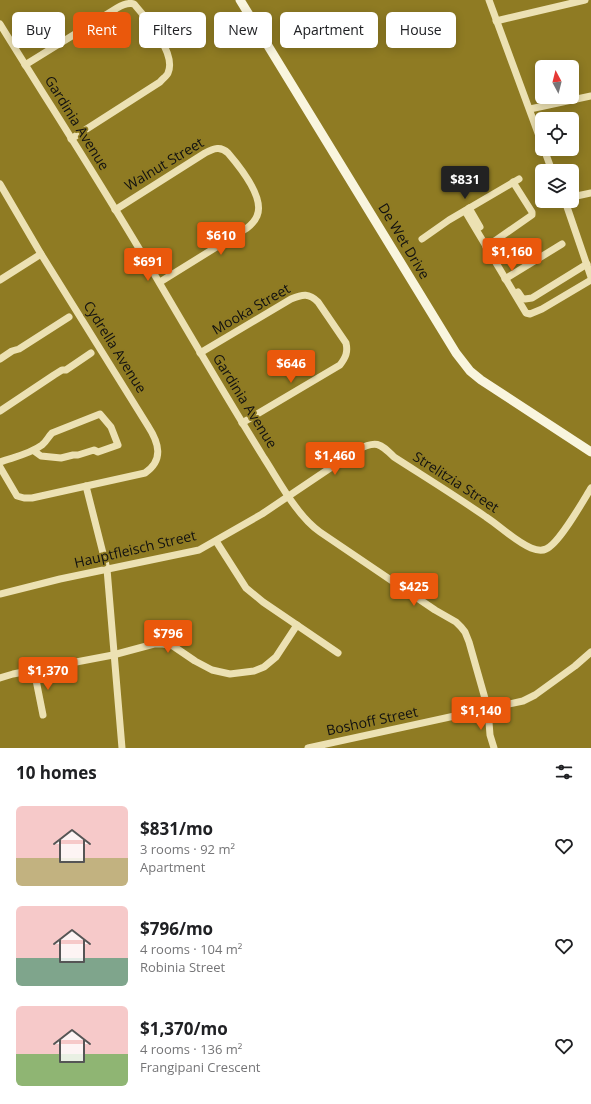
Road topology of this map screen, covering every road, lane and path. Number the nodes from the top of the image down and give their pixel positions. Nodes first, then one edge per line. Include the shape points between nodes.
1 (240, 0) edge
2 (489, 0) edge
3 (585, 0) edge
4 (496, 21) junction
5 (0, 24) edge
6 (25, 65) junction
7 (591, 96) edge
8 (530, 109) junction
9 (535, 124) edge
10 (71, 139) junction
11 (0, 184) edge
12 (591, 193) edge
13 (579, 196) edge
14 (567, 208) edge
15 (115, 210) junction
16 (467, 210) junction
17 (422, 239) dead end
18 (562, 244) dead end
19 (488, 246) junction
20 (41, 254) junction
21 (587, 264) junction
22 (591, 277) edge
23 (507, 278) junction
24 (0, 280) edge
25 (591, 280) edge
26 (160, 282) junction
27 (69, 317) dead end
28 (200, 353) junction
29 (91, 354) dead end
30 (0, 359) edge
31 (0, 411) edge
32 (242, 423) junction
33 (34, 451) junction
34 (591, 452) edge
35 (0, 462) edge
36 (0, 467) edge
37 (86, 486) junction
38 (591, 488) edge
39 (288, 496) junction
40 (216, 541) junction
41 (107, 570) junction
42 (0, 594) edge
43 (297, 625) junction
44 (338, 653) dead end
45 (113, 655) junction
46 (590, 656) edge
47 (34, 670) junction
48 (0, 678) edge
49 (488, 708) junction
50 (43, 715) dead end
51 (122, 748) edge
52 (308, 748) edge
53 (494, 748) edge

1 - 34 street, De Wet Drive via 456,354 477,377
2 - 4 street
3 - 4 street
4 - 8 street
5 - 6 street, Gardinia Avenue
6 - 10 street, Gardinia Avenue
6 - 10 street via 117,8 130,3 138,8 161,39 170,61 166,76
7 - 8 street
8 - 9 street
10 - 15 street, Gardinia Avenue
11 - 20 street, Cydrella Avenue
12 - 13 street
14 - 21 street
15 - 26 street, Gardinia Avenue
15 - 26 street, Walnut Street via 205,153 218,148 228,153 253,188 259,210 253,223
16 - 17 street
16 - 19 street
16 - 19 street via 516,180 532,215
18 - 23 street
19 - 23 street
20 - 24 street
20 - 37 street, Cydrella Avenue via 135,403 154,435 156,444 158,459 145,473
21 - 22 street
21 - 23 street via 528,299 522,298
23 - 25 street via 528,314 535,313
26 - 28 street, Gardinia Avenue
27 - 30 street
28 - 32 street, Gardinia Avenue
28 - 32 street, Mooka Street via 301,295 313,297 318,302 346,343 348,351 340,365
29 - 31 street via 66,370 54,374
32 - 39 street, Gardinia Avenue
33 - 33 street via 41,456 61,458 94,450 98,452 118,445 111,428 100,414 52,433
33 - 35 street
36 - 37 street via 17,496 24,498
37 - 41 street
38 - 39 street, Strelitzia Street via 552,545 541,550 531,548 376,443 357,450
39 - 40 street, Hauptfleisch Street
39 - 49 street, Gardinia Avenue via 316,530 461,627 469,642
40 - 41 street, Hauptfleisch Street via 199,550
40 - 43 street via 246,588
41 - 42 street, Hauptfleisch Street
41 - 45 street
43 - 44 street
43 - 45 street via 276,658 264,668 254,671 230,674 212,670 168,644 154,644
45 - 47 street
45 - 51 street
46 - 49 street, Boshoff Street via 535,696 516,703
47 - 48 street
47 - 50 street
49 - 52 street, Boshoff Street
49 - 53 street, Gardinia Avenue via 490,735

